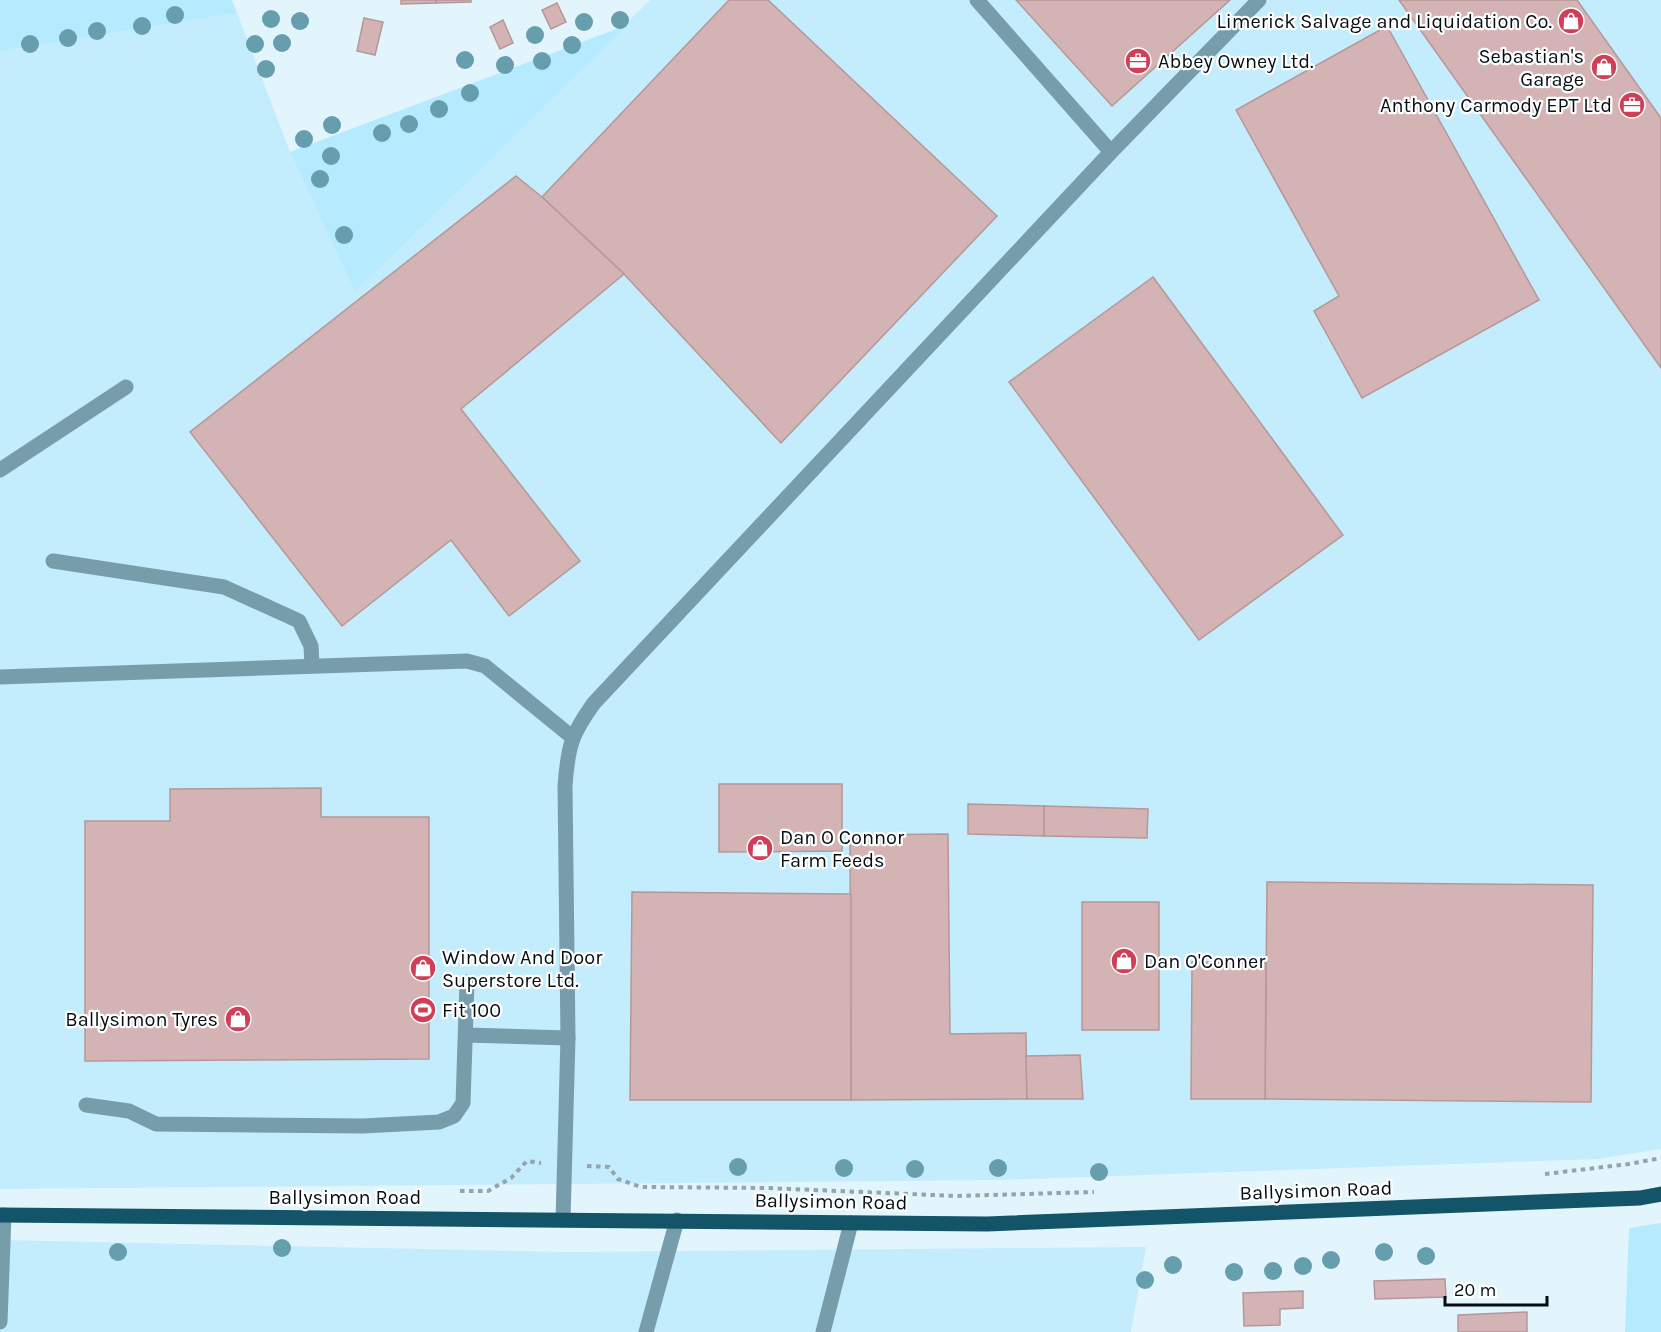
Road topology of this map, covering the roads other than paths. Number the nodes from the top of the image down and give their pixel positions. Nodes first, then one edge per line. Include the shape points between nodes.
1 (977, 0) edge
2 (1259, 0) edge
3 (1111, 152) junction
4 (126, 387) dead end
5 (0, 470) edge
6 (53, 561) dead end
7 (312, 665) junction
8 (0, 677) edge
9 (572, 737) junction
10 (467, 982) dead end
11 (466, 1035) junction
12 (568, 1038) junction
13 (86, 1105) dead end
14 (1661, 1194) edge
15 (2, 1215) edge
16 (563, 1220) junction
17 (677, 1220) junction
18 (850, 1223) junction
19 (0, 1322) edge
20 (646, 1332) edge
21 (823, 1332) edge

1 - 3 lane
2 - 3 lane
3 - 9 lane via 594,703
4 - 5 lane
6 - 7 lane via 224,587 299,621 311,646
7 - 8 lane
7 - 9 lane via 467,661 485,666
9 - 12 lane via 566,786
10 - 11 lane
11 - 12 lane
11 - 13 lane via 463,1103 454,1116 439,1122 363,1126 156,1124 129,1111
12 - 16 lane
14 - 18 main road, Ballysimon Road via 1112,1220
15 - 16 main road, Ballysimon Road
15 - 19 lane
16 - 17 main road, Ballysimon Road
17 - 18 main road, Ballysimon Road
17 - 20 lane
18 - 21 lane

